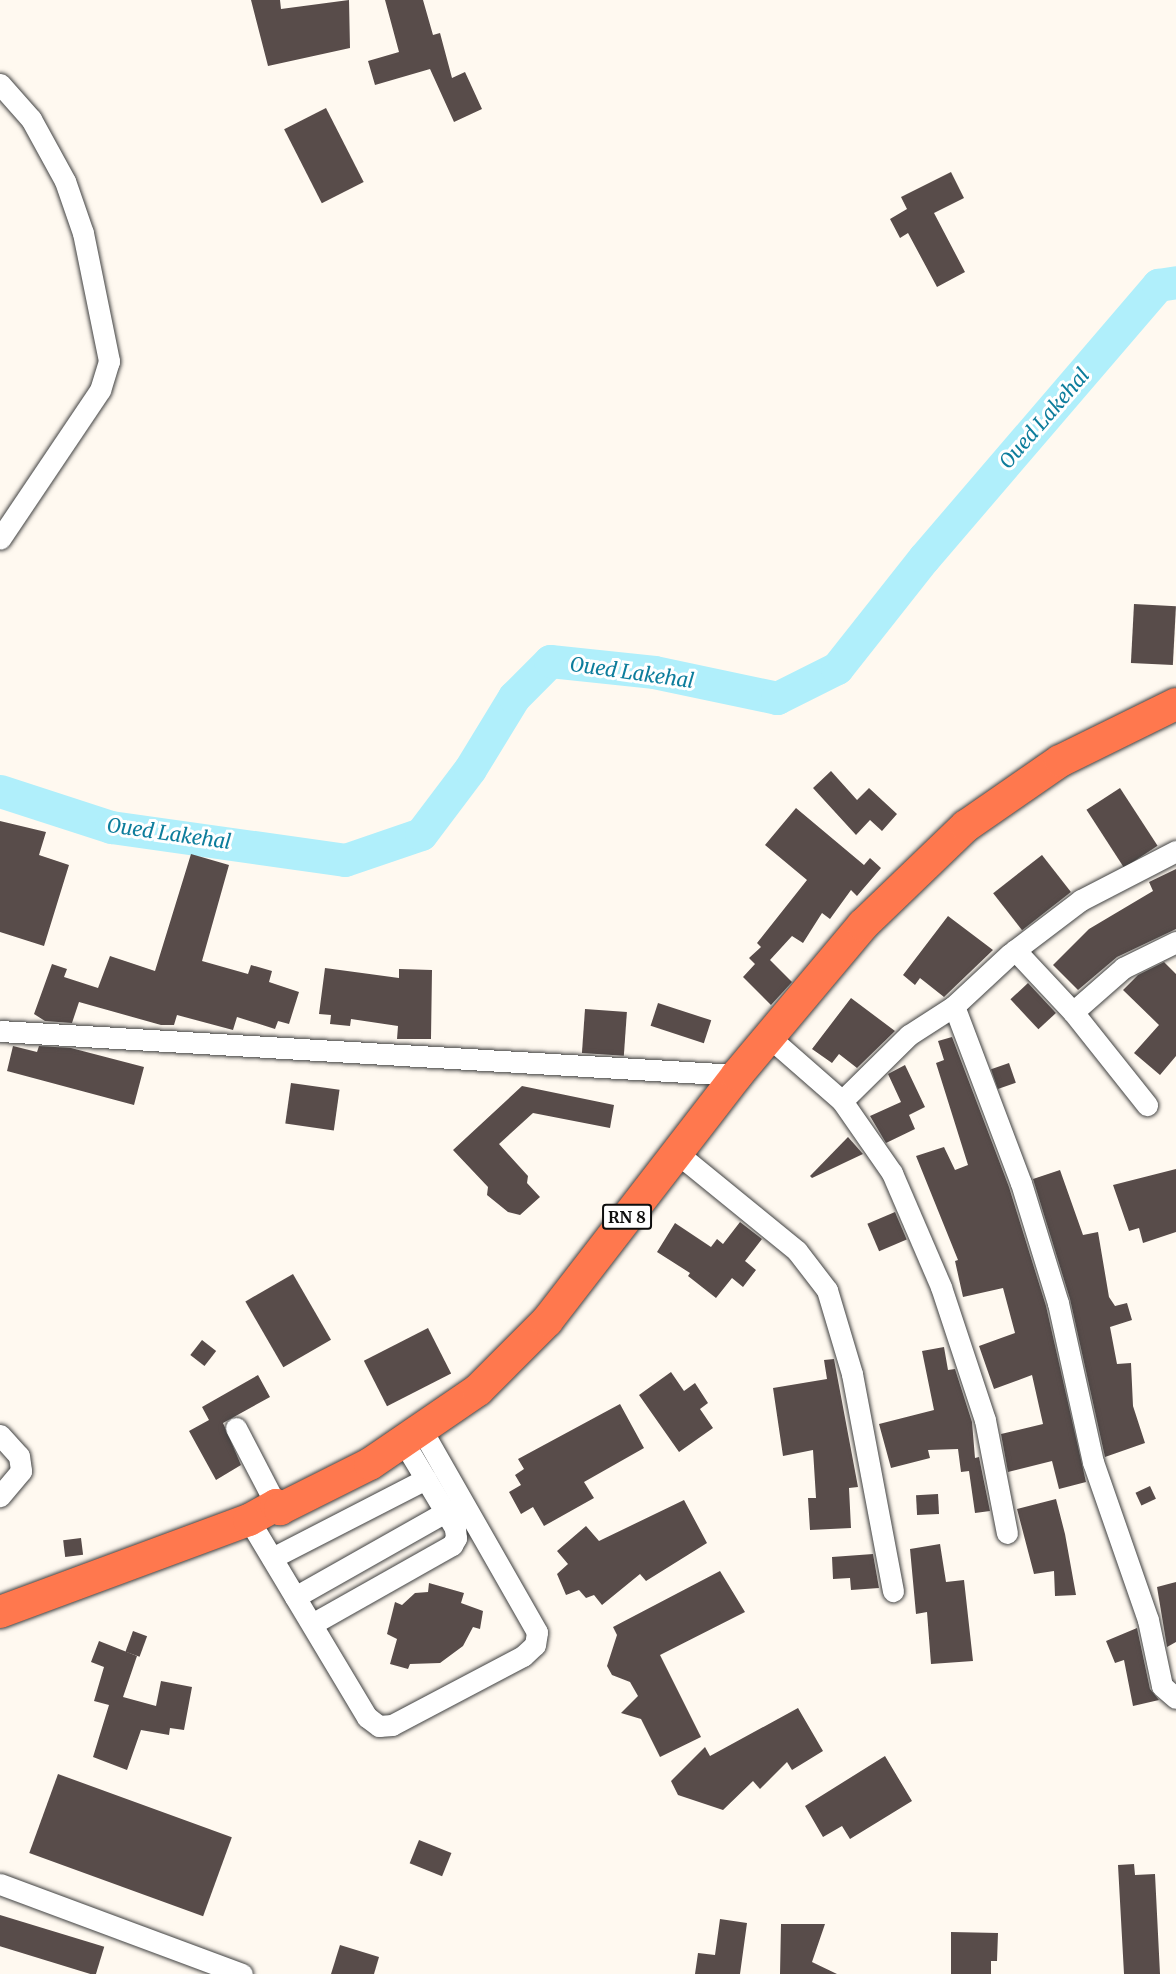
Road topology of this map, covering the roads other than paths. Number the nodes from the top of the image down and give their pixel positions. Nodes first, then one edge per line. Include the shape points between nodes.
1 (0, 84) edge
2 (0, 539) edge
3 (1176, 704) edge
4 (1176, 851) edge
5 (1176, 942) edge
6 (1015, 950) junction
7 (954, 1006) junction
8 (1073, 1012) junction
9 (0, 1031) edge
10 (769, 1037) junction
11 (737, 1075) junction
12 (842, 1101) junction
13 (1147, 1105) dead end
14 (677, 1153) junction
15 (236, 1428) dead end
16 (0, 1435) edge
17 (412, 1435) junction
18 (426, 1479) junction
19 (0, 1496) edge
20 (263, 1512) junction
21 (446, 1512) junction
22 (1007, 1533) dead end
23 (272, 1558) junction
24 (893, 1591) dead end
25 (295, 1597) junction
26 (0, 1612) edge
27 (312, 1624) junction
28 (1176, 1698) edge
29 (0, 1884) edge
30 (242, 1974) edge

1 - 2 street via 31,119 65,181 83,233 109,362 89,408
3 - 10 highway, RN 8 via 1060,761 966,826 863,925
4 - 6 street via 1081,900
5 - 8 street via 1123,968
6 - 7 street
6 - 8 street
7 - 12 street via 909,1035
7 - 28 street via 1022,1183 1058,1303 1093,1462 1148,1620 1162,1686
8 - 13 street
9 - 11 street
10 - 11 highway, RN 8
10 - 12 street
11 - 14 highway, RN 8
12 - 22 street via 892,1173 941,1287 985,1420
14 - 17 highway, RN 8 via 547,1321 478,1390
14 - 24 street via 797,1251 827,1290 852,1374
15 - 20 street
16 - 19 street via 19,1456 21,1471
17 - 18 street
17 - 20 highway, RN 8 via 370,1464 280,1509
17 - 27 street via 537,1632 535,1645 392,1725 380,1726 366,1717
18 - 21 street
18 - 23 street
20 - 23 street
20 - 26 highway, RN 8
21 - 25 street
21 - 27 street via 455,1527 452,1545
23 - 25 street
25 - 27 street
29 - 30 street

